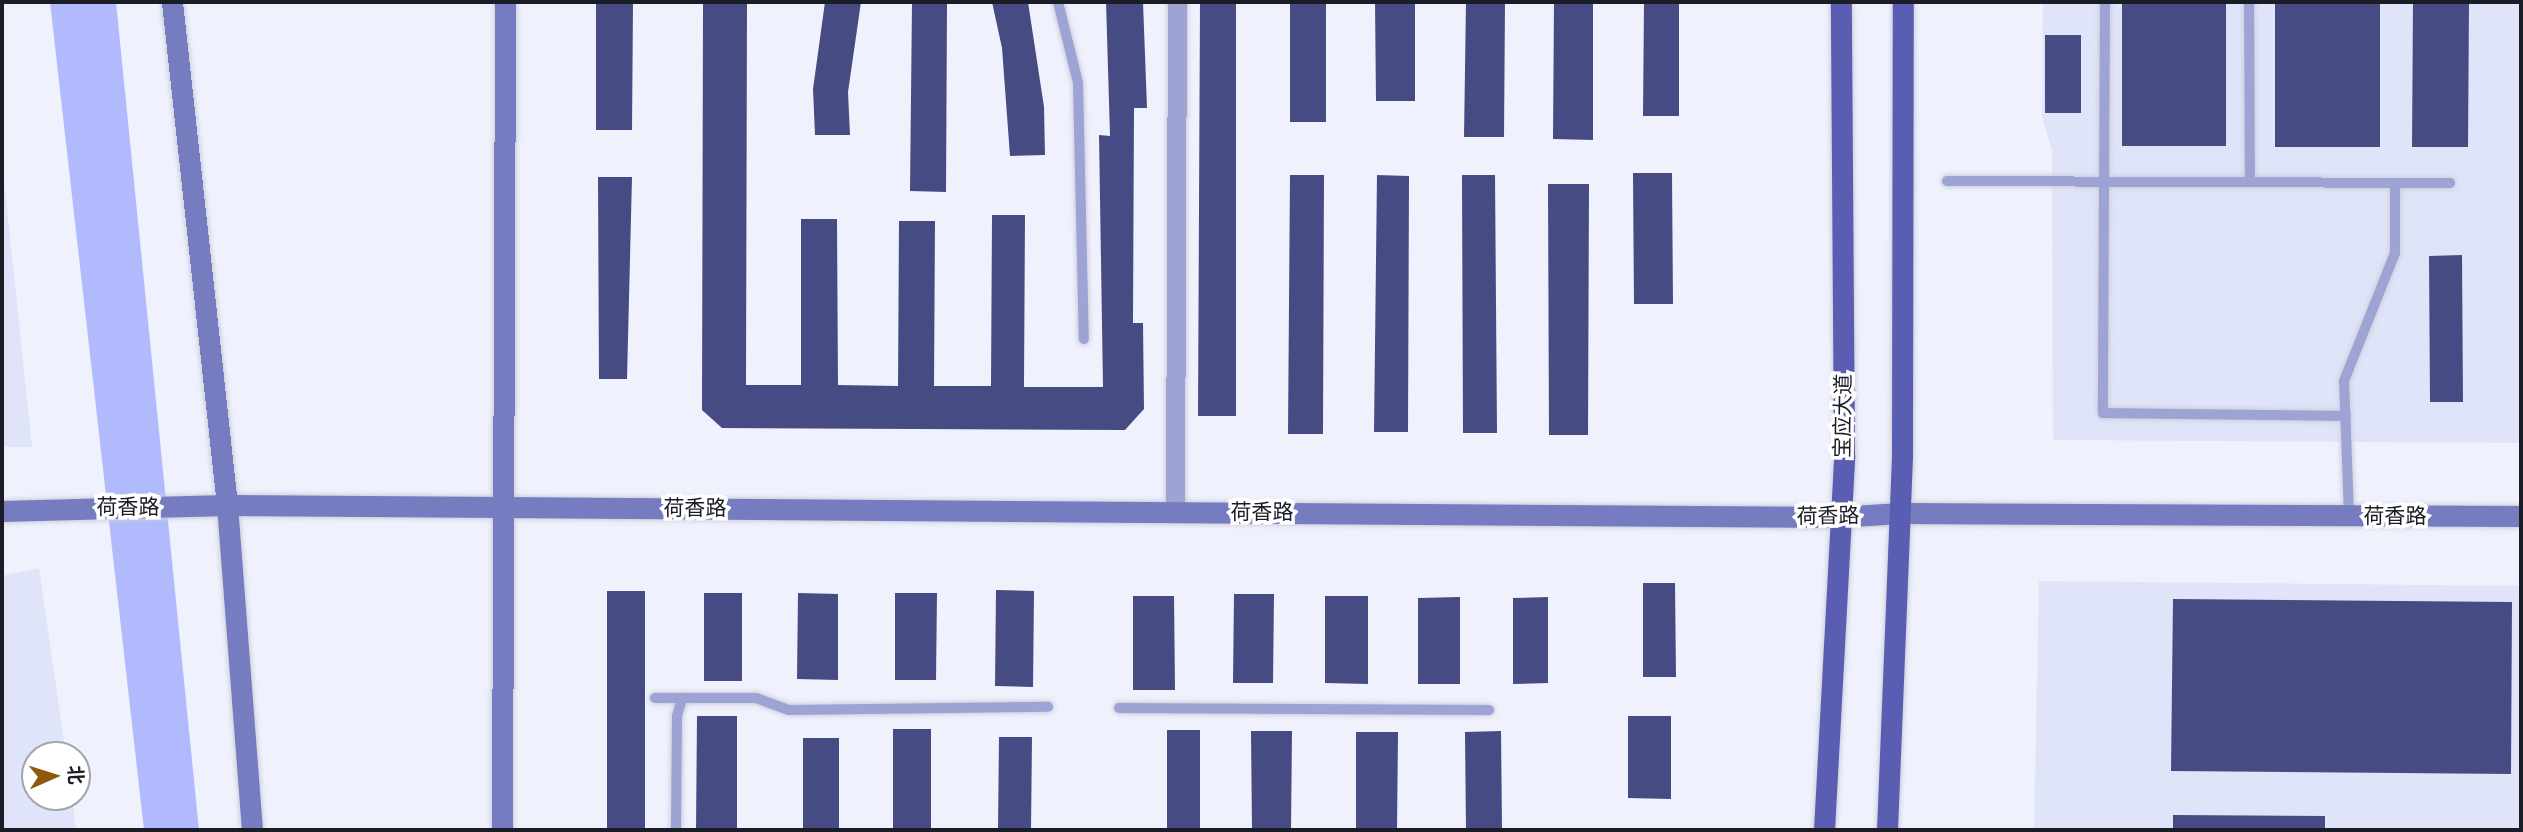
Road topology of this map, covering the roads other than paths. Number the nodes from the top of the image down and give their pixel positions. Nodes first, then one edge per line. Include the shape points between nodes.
1 (172, 2) edge
2 (505, 2) edge
3 (1058, 2) edge
4 (1177, 2) edge
5 (1841, 2) edge
6 (1903, 2) edge
7 (2105, 2) edge
8 (2249, 2) edge
9 (1947, 181) dead end
10 (2104, 182) junction
11 (2250, 182) junction
12 (2395, 183) junction
13 (2450, 183) dead end
14 (1084, 339) dead end
15 (2346, 416) junction
16 (227, 505) junction
17 (504, 506) junction
18 (2, 511) edge
19 (1175, 512) junction
20 (1900, 513) junction
21 (2348, 515) junction
22 (2521, 516) edge
23 (1838, 517) junction
24 (656, 698) dead end
25 (682, 698) junction
26 (1048, 707) dead end
27 (1119, 708) dead end
28 (1489, 710) dead end
29 (252, 830) edge
30 (502, 830) edge
31 (676, 830) edge
32 (1824, 830) edge
33 (1887, 830) edge

1 - 16 street
2 - 17 street
3 - 14 lane via 1078,83
4 - 19 street
5 - 23 main road, 宝应大道 via 1846,212 1844,456
6 - 20 main road
7 - 10 lane
8 - 11 lane
9 - 10 lane
10 - 11 lane
10 - 15 lane via 2103,413
11 - 12 lane
12 - 13 lane
12 - 15 lane via 2395,253 2388,280 2350,358 2344,381
15 - 21 lane
16 - 17 street, 荷香路
16 - 18 street, 荷香路
16 - 29 street
17 - 19 street, 荷香路
17 - 30 street
19 - 23 street, 荷香路
20 - 21 street, 荷香路
20 - 23 street, 荷香路
20 - 33 main road
21 - 22 street, 荷香路
23 - 32 main road, 宝应大道
24 - 25 lane
25 - 26 lane via 756,698 789,710
25 - 31 lane via 677,716
27 - 28 lane

